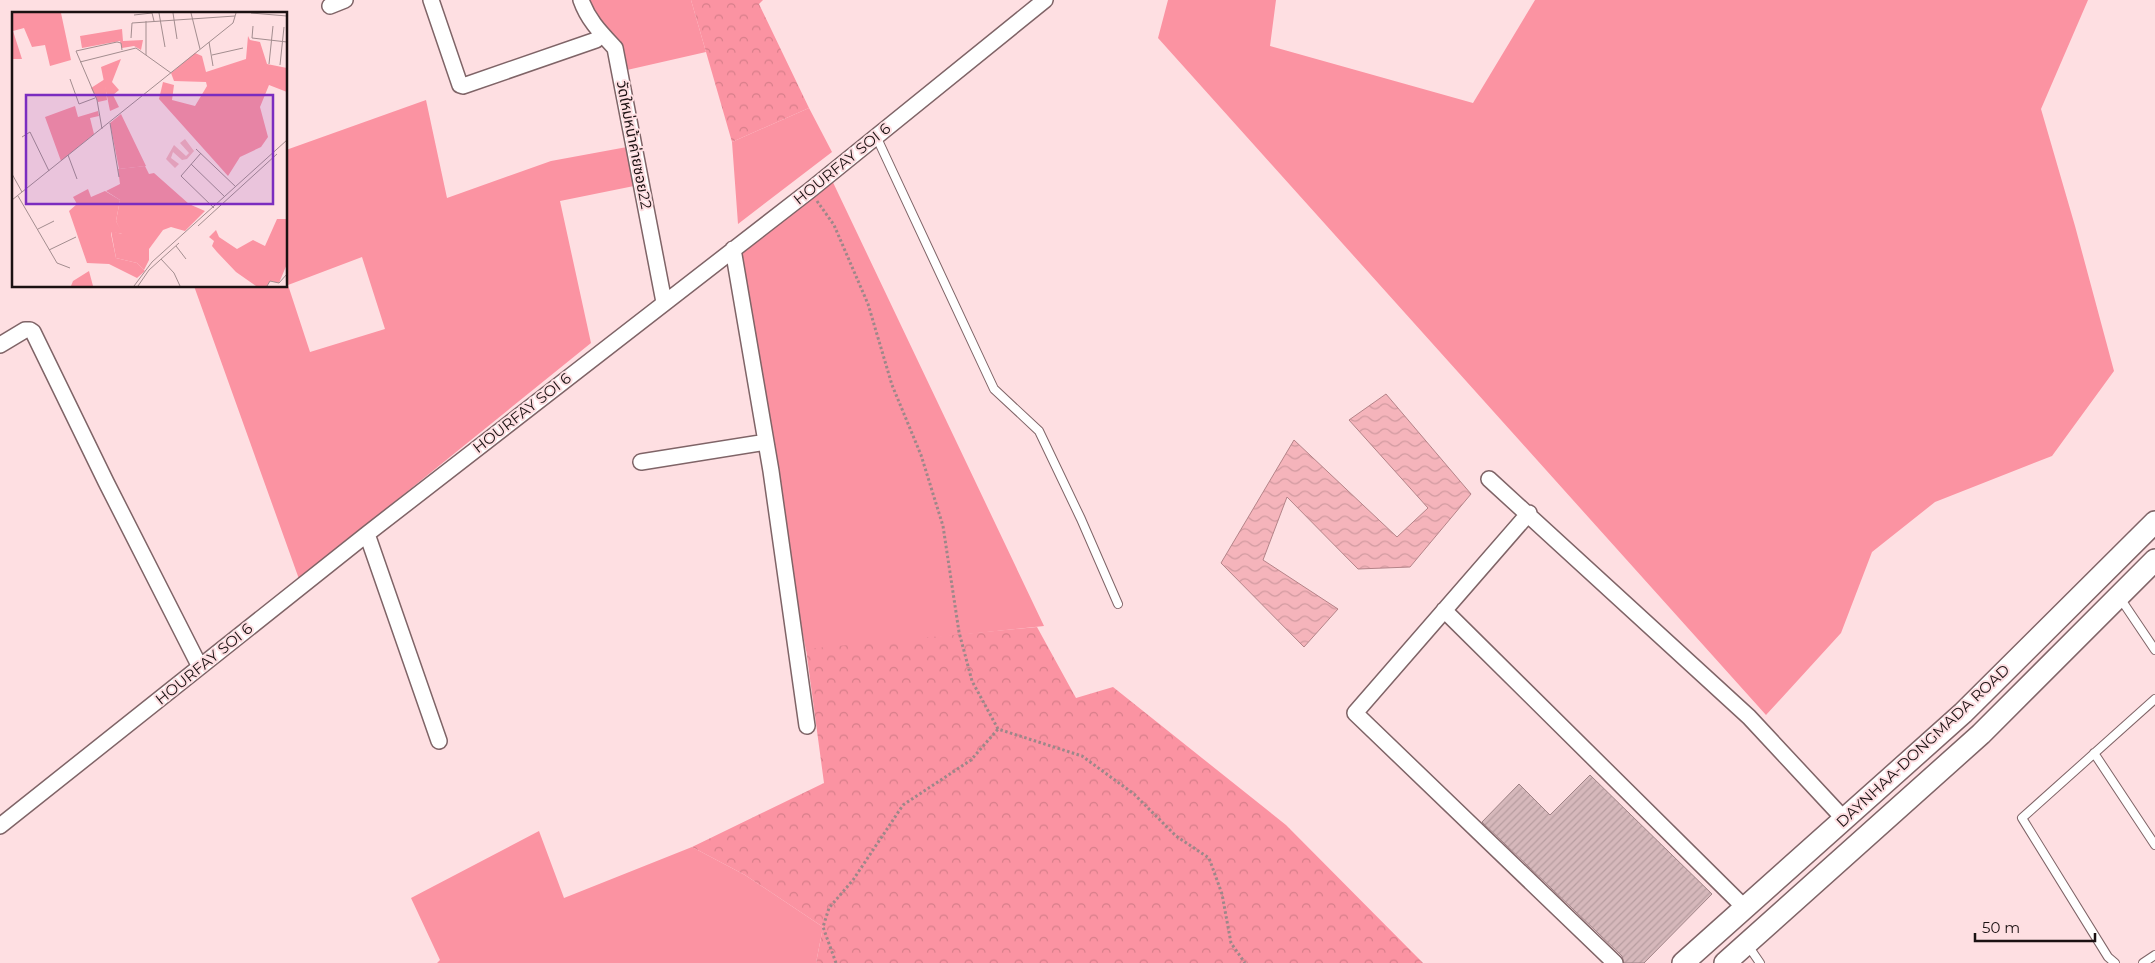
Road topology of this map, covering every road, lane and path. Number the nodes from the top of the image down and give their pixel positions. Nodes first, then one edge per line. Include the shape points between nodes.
1 (345, 0) edge
2 (431, 0) edge
3 (581, 0) edge
4 (1045, 0) edge
5 (330, 6) dead end
6 (601, 34) junction
7 (876, 136) junction
8 (809, 191) junction
9 (733, 249) junction
10 (664, 302) junction
11 (0, 344) edge
12 (766, 442) junction
13 (641, 462) dead end
14 (1489, 478) dead end
15 (1529, 514) junction
16 (2155, 522) edge
17 (367, 534) junction
18 (2155, 560) edge
19 (2119, 596) junction
20 (1118, 604) dead end
21 (1444, 610) junction
22 (2155, 650) edge
23 (200, 667) junction
24 (2155, 699) edge
25 (807, 726) dead end
26 (998, 730) junction
27 (439, 741) dead end
28 (2094, 754) junction
29 (1844, 819) junction
30 (0, 826) edge
31 (2155, 845) edge
32 (1764, 890) junction
33 (1745, 908) junction
34 (1784, 910) junction
35 (1746, 944) junction
36 (2155, 955) edge
37 (836, 963) edge
38 (1245, 963) edge
39 (1615, 963) edge
40 (1683, 963) edge
41 (1724, 963) edge
42 (1760, 963) edge
43 (2115, 963) edge
44 (2143, 963) edge

1 - 5 street
2 - 6 street via 463,86 596,40
3 - 6 street, วัดใหม่หน้าค่ายซอย22 via 586,14
4 - 7 street, HOURFAY SOI 6
6 - 10 street, วัดใหม่หน้าค่ายซอย22 via 615,48
7 - 8 street, HOURFAY SOI 6
7 - 20 lane via 994,389 1039,431
8 - 9 street, HOURFAY SOI 6
8 - 26 path via 834,225 868,304 892,385 921,454 943,526 959,632 972,681
9 - 10 street, HOURFAY SOI 6
9 - 12 street
10 - 17 street, HOURFAY SOI 6
11 - 23 street via 25,330 33,332
12 - 13 street
12 - 25 street
14 - 15 street
15 - 21 street
15 - 29 street via 1749,717
16 - 29 main road, DAYNHAA-DONGMADA ROAD via 1962,714
17 - 23 street, HOURFAY SOI 6
17 - 27 street
18 - 19 main road, DAYNHAA-DONGMADA ROAD
19 - 22 lane
19 - 34 main road, DAYNHAA-DONGMADA ROAD via 1981,734
21 - 33 street
21 - 39 street via 1355,713
23 - 30 street, HOURFAY SOI 6
24 - 28 lane
26 - 37 path via 970,760 903,805 853,880 828,908 823,927
26 - 38 path via 1082,756 1134,794 1176,836 1209,858 1222,894 1231,943
28 - 31 lane
28 - 43 lane via 2022,818 2108,957
29 - 32 main road, DAYNHAA-DONGMADA ROAD
32 - 33 main road, DAYNHAA-DONGMADA ROAD
32 - 34 main road
33 - 40 main road, DAYNHAA-DONGMADA ROAD
34 - 35 main road, DAYNHAA-DONGMADA ROAD
35 - 41 main road, DAYNHAA-DONGMADA ROAD
35 - 42 lane
36 - 44 lane

